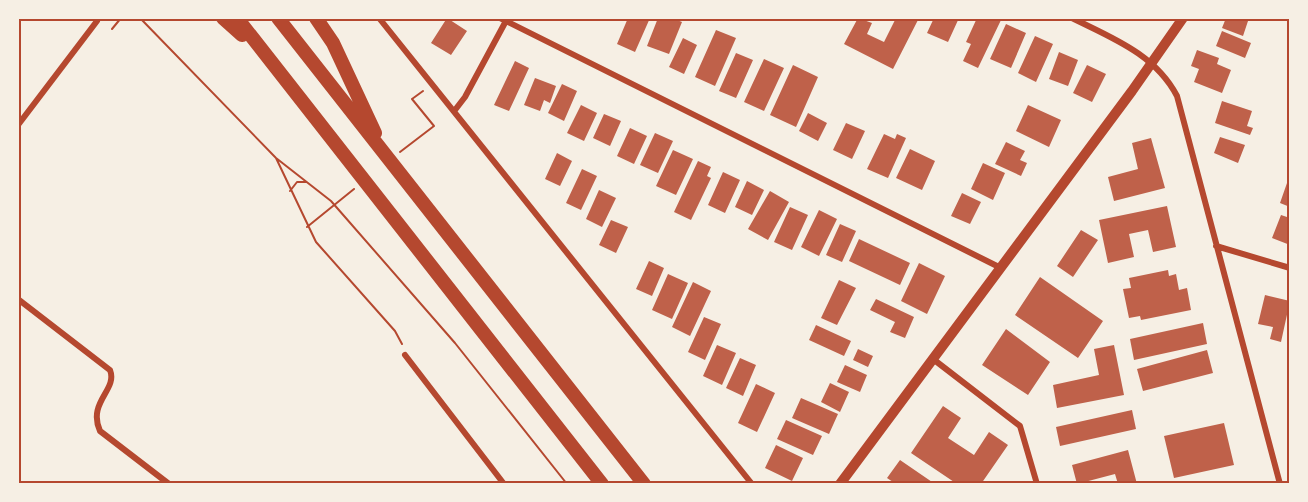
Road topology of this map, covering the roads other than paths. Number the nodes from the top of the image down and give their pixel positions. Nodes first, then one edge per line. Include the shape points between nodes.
1 (223, 18) edge
2 (237, 18) edge
3 (278, 18) edge
4 (316, 18) edge
5 (379, 18) edge
6 (1072, 18) edge
7 (1183, 18) edge
8 (505, 19) edge
9 (97, 21) dead end
10 (269, 58) junction
11 (1152, 63) junction
12 (455, 110) junction
13 (18, 125) edge
14 (386, 155) junction
15 (1216, 246) junction
16 (1001, 268) junction
17 (1290, 268) edge
18 (18, 299) edge
19 (405, 355) road end
20 (933, 358) junction
21 (169, 484) edge
22 (504, 484) edge
23 (602, 484) edge
24 (644, 484) edge
25 (752, 484) edge
26 (840, 484) edge
27 (1037, 484) edge
28 (1280, 484) edge

1 - 10 highway
2 - 10 highway
3 - 14 highway
4 - 14 highway via 333,43
5 - 12 street
6 - 11 street via 1137,51
7 - 11 main road
8 - 12 street
8 - 16 street
9 - 13 street
10 - 23 highway
11 - 15 street via 1177,96
11 - 16 main road
12 - 25 street
14 - 24 highway
15 - 17 street
15 - 28 street
16 - 20 main road
18 - 21 street via 107,366 112,374 96,410 100,431
19 - 22 street
20 - 26 main road
20 - 27 street via 1020,426

